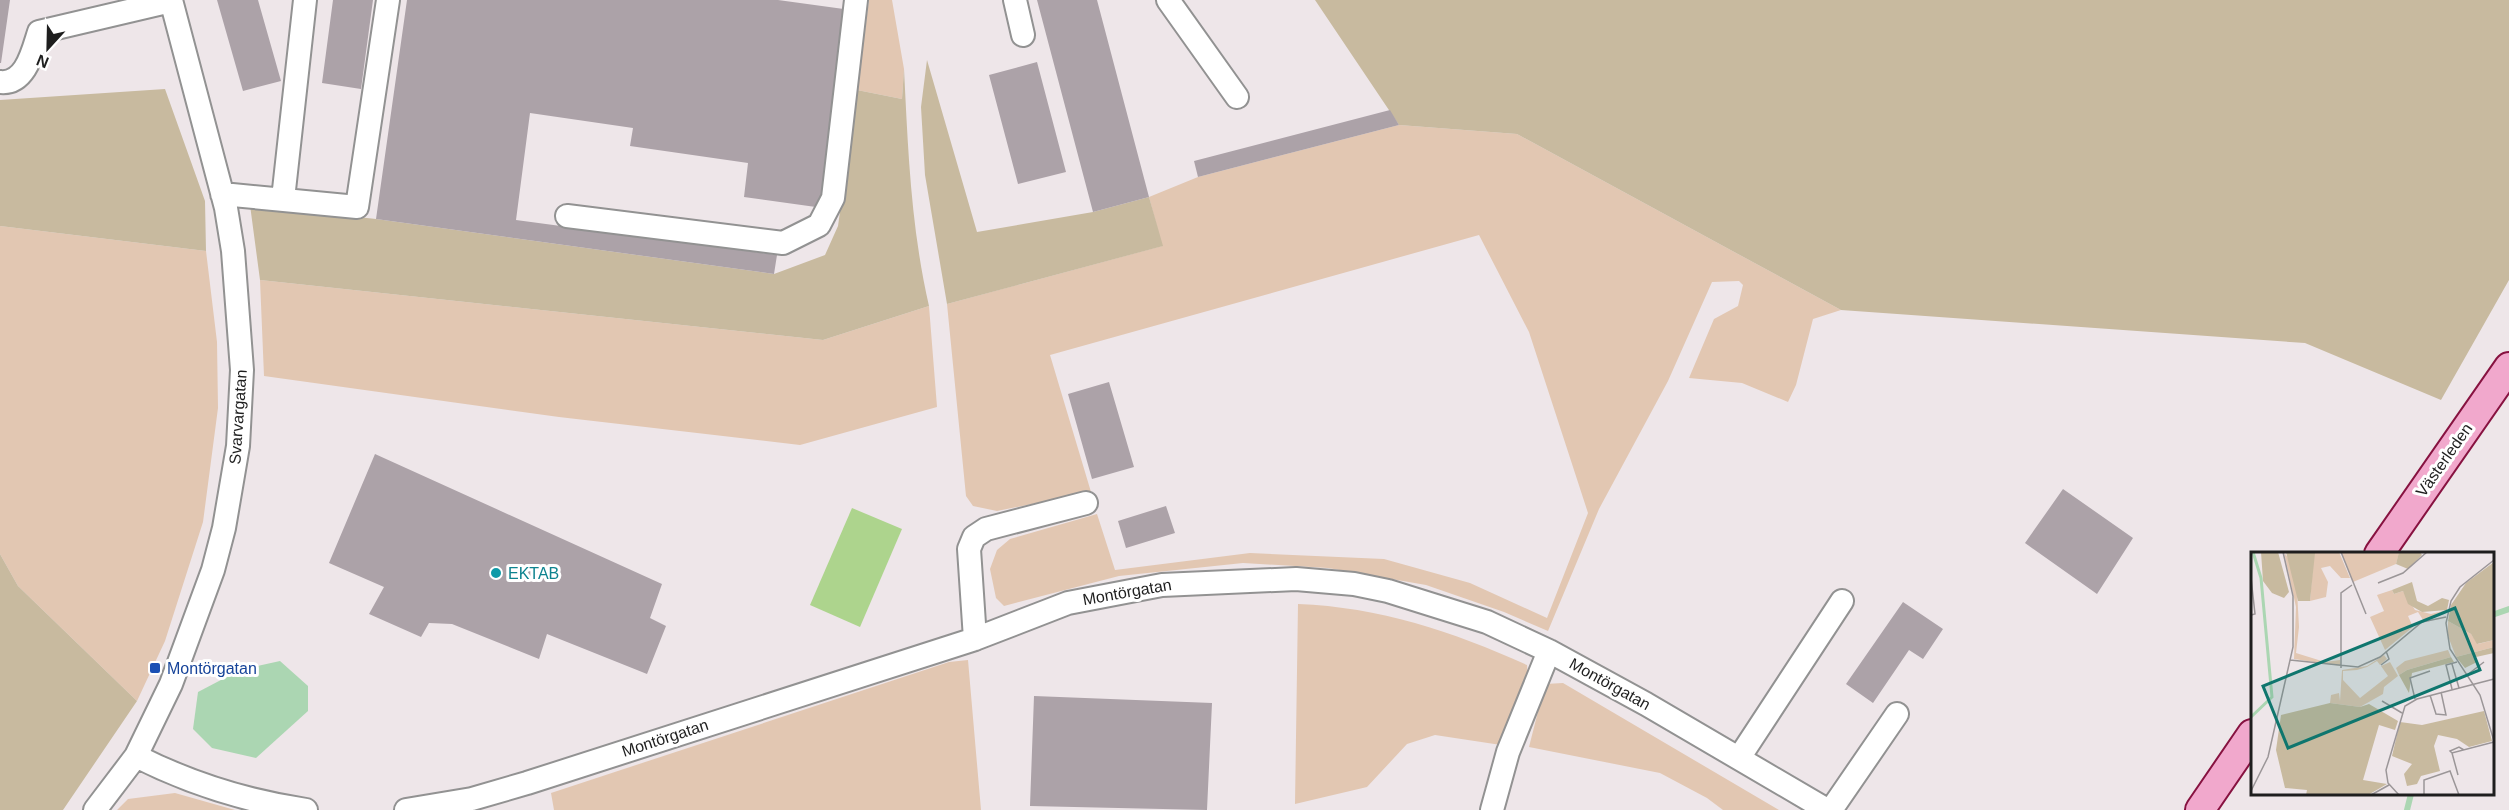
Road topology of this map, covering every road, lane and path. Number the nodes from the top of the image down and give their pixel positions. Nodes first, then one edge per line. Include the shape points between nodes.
1 (171, 0) edge
2 (305, 0) edge
3 (387, 0) edge
4 (856, 0) edge
5 (1015, 0) edge
6 (1168, 0) edge
7 (1023, 34) dead end
8 (0, 82) edge
9 (1237, 97) dead end
10 (222, 194) junction
11 (283, 199) junction
12 (567, 216) dead end
13 (2509, 367) edge
14 (1086, 503) dead end
15 (2380, 552) edge
16 (1842, 601) dead end
17 (975, 639) junction
18 (1549, 651) junction
19 (1897, 714) dead end
20 (2251, 737) edge
21 (136, 756) junction
22 (1740, 758) junction
23 (96, 810) edge
24 (306, 810) edge
25 (406, 810) edge
26 (1492, 810) edge
27 (1829, 810) edge
28 (2199, 810) edge

1 - 8 street via 39,32 26,69
1 - 10 street, Svarvargatan
2 - 11 street
3 - 11 street via 357,207
4 - 12 street via 833,198 819,225 783,243
5 - 7 street
6 - 9 street
10 - 11 street
10 - 21 street, Svarvargatan via 233,250 242,370 232,483 221,539 198,613 171,684
13 - 15 main road, Västerleden
14 - 17 street via 986,529 974,537 969,549
16 - 22 street
17 - 18 street, Montörgatan via 1068,603 1115,592 1162,585 1296,579 1353,584 1420,599 1487,622
17 - 25 street, Montörgatan via 472,799
18 - 22 street, Montörgatan
18 - 26 street via 1508,752
19 - 27 street
20 - 28 main road
21 - 23 street, Svarvargatan
21 - 24 street via 202,786
22 - 27 street, Montörgatan

